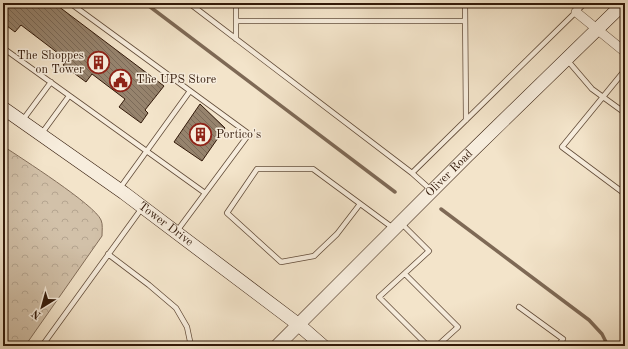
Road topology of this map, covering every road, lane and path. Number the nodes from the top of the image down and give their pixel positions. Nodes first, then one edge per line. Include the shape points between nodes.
1 (70, 3) edge
2 (189, 3) edge
3 (236, 3) edge
4 (465, 3) edge
5 (585, 3) edge
6 (624, 3) edge
7 (576, 12) junction
8 (236, 21) junction
9 (465, 21) junction
10 (597, 30) junction
11 (236, 39) junction
12 (3, 48) edge
13 (625, 52) edge
14 (566, 59) junction
15 (625, 70) edge
16 (51, 82) junction
17 (190, 91) junction
18 (69, 96) junction
19 (603, 97) junction
20 (3, 108) edge
21 (625, 113) edge
22 (466, 120) junction
23 (22, 121) junction
24 (41, 134) junction
25 (146, 151) junction
26 (412, 173) junction
27 (119, 189) junction
28 (432, 191) junction
29 (205, 193) junction
30 (625, 194) edge
31 (360, 204) junction
32 (143, 207) junction
33 (398, 226) junction
34 (176, 232) junction
35 (108, 254) junction
36 (404, 274) junction
37 (519, 307) dead end
38 (299, 325) junction
39 (42, 346) edge
40 (191, 346) edge
41 (277, 346) edge
42 (324, 346) edge
43 (428, 346) edge
44 (437, 346) edge
45 (558, 346) edge

1 - 17 lane
2 - 11 lane
3 - 8 lane
4 - 9 lane
5 - 7 lane
6 - 10 street, Oliver Road
7 - 10 street
7 - 22 lane
8 - 9 lane
8 - 11 lane
9 - 22 lane
10 - 13 street
10 - 14 street, Oliver Road
11 - 26 lane
12 - 16 lane
14 - 19 lane via 592,89
14 - 28 street, Oliver Road
15 - 19 lane
16 - 18 lane
16 - 23 lane
17 - 25 lane
17 - 29 lane via 249,134
18 - 24 lane
18 - 25 lane
19 - 21 lane
19 - 30 lane via 562,147
20 - 23 street, Tower Drive
22 - 26 lane
23 - 24 street, Tower Drive
24 - 27 street, Tower Drive
25 - 27 lane
25 - 29 lane
26 - 28 lane
27 - 32 street, Tower Drive
28 - 33 street, Oliver Road
29 - 34 lane
31 - 31 lane via 313,169 257,169 227,212 281,262 314,256 337,234
31 - 33 lane
32 - 34 street, Tower Drive
32 - 35 lane
33 - 36 lane via 429,251
33 - 38 street, Oliver Road
34 - 38 street, Tower Drive
35 - 39 lane
35 - 40 lane via 176,308 187,327
36 - 43 lane via 379,297
36 - 44 lane via 458,327
37 - 45 lane via 563,339
38 - 41 street, Oliver Road
38 - 42 street, Tower Drive

